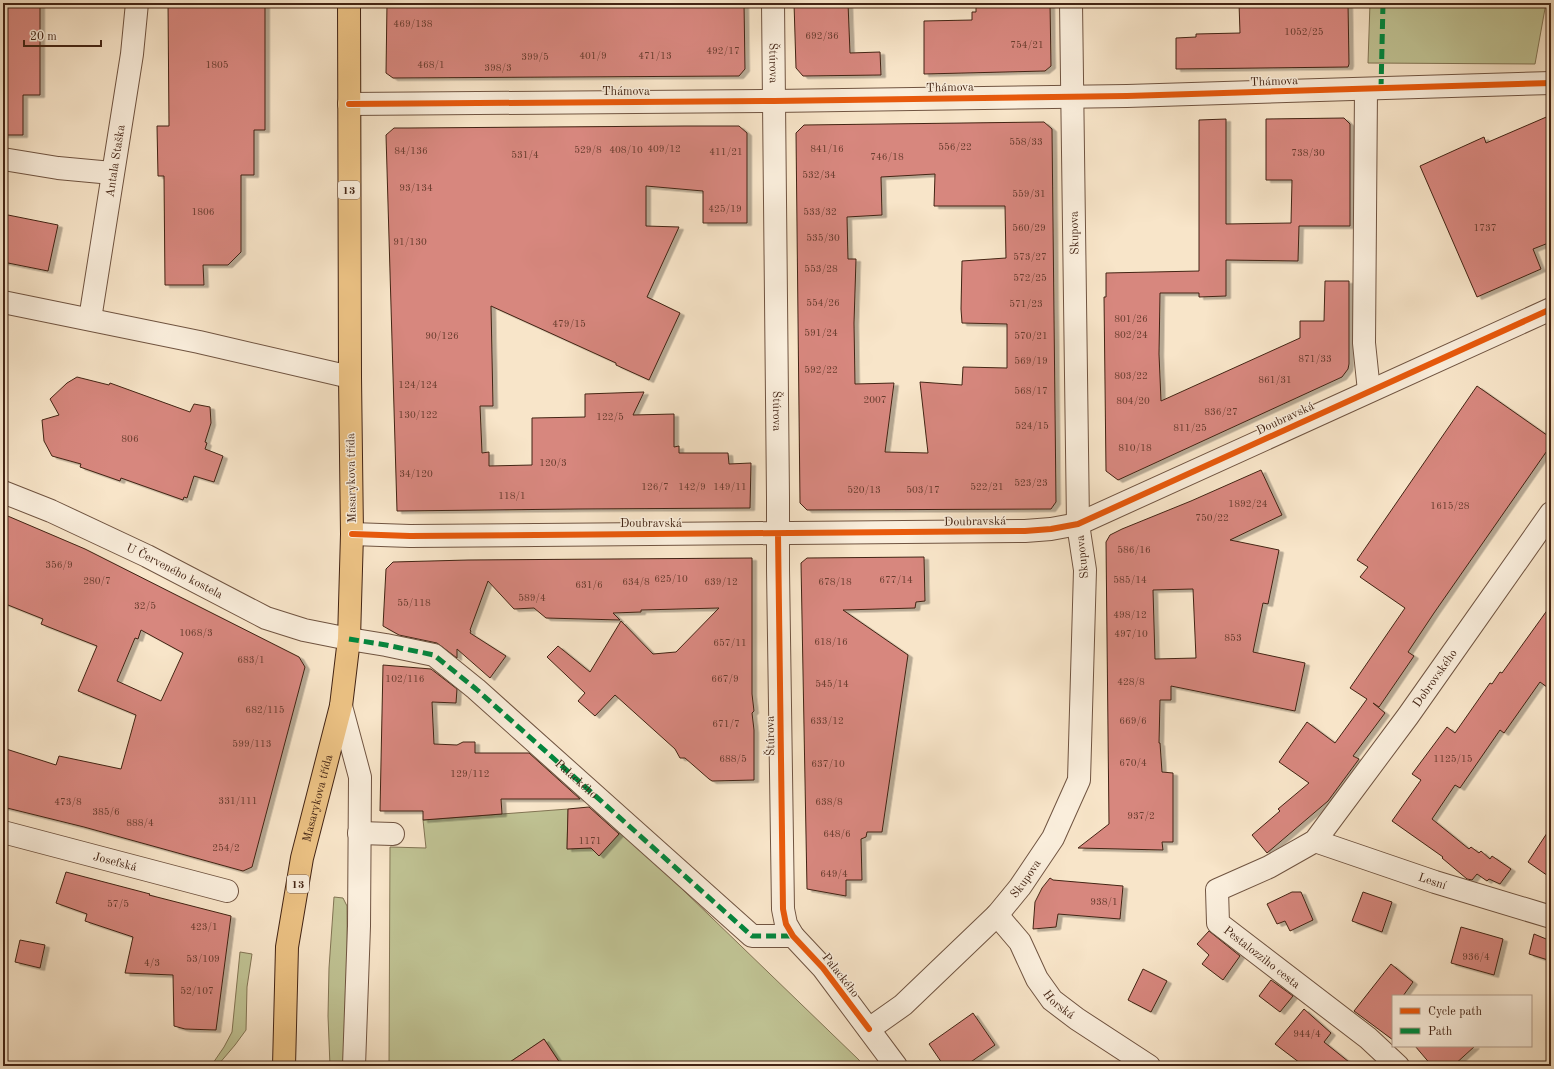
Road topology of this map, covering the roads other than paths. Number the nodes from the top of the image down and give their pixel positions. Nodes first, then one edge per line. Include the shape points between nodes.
1 (137, 3) edge
2 (349, 3) edge
3 (773, 3) edge
4 (1071, 3) edge
5 (1551, 83) edge
6 (1366, 89) junction
7 (1072, 97) junction
8 (774, 101) junction
9 (349, 104) junction
10 (3, 159) edge
11 (112, 174) junction
12 (3, 302) edge
13 (1551, 310) edge
14 (90, 319) junction
15 (350, 377) junction
16 (1369, 391) junction
17 (3, 492) edge
18 (1551, 513) edge
19 (1078, 524) junction
20 (352, 534) junction
21 (778, 534) junction
22 (349, 640) junction
23 (341, 706) junction
24 (3, 832) edge
25 (359, 833) junction
26 (393, 834) dead end
27 (1315, 841) junction
28 (227, 891) dead end
29 (996, 915) junction
30 (1551, 917) edge
31 (793, 936) junction
32 (869, 1029) junction
33 (284, 1066) edge
34 (354, 1066) edge
35 (896, 1066) edge
36 (1149, 1066) edge
37 (1398, 1066) edge

1 - 11 street, Antala Staška via 132,54
2 - 9 main road, Masarykova třída / 13
3 - 8 street, Štúrova
4 - 7 street, Skupova
5 - 6 street, Thámova
6 - 7 street, Thámova
6 - 16 street via 1364,343
7 - 8 street, Thámova
7 - 19 street, Skupova
8 - 9 street, Thámova
8 - 21 street, Štúrova
9 - 15 main road, Masarykova třída / 13
10 - 11 street
11 - 14 street, Antala Staška via 108,214
12 - 14 street
13 - 16 street, Doubravská
14 - 15 street
15 - 20 main road, Masarykova třída / 13
16 - 19 street, Doubravská
17 - 22 street, U Červeného kostela via 51,511 147,556 266,618
18 - 27 street, Dobrovského via 1408,716
19 - 21 street, Doubravská via 1025,531
19 - 29 street, Skupova via 1085,570 1079,780 1053,838 1020,887
20 - 21 street, Doubravská
20 - 22 main road, Masarykova třída / 13
21 - 31 street, Štúrova via 783,909 786,924
22 - 23 main road, Masarykova třída / 13
22 - 31 street, Palackého via 434,655 476,689 752,936
23 - 25 street via 360,777
23 - 33 main road, Masarykova třída / 13 via 302,858 287,947
24 - 28 street, Josefská
25 - 26 street
25 - 34 street
27 - 30 street, Lesní via 1443,885
27 - 37 street, Pestalozziho cesta via 1269,867 1217,890 1218,923 1368,1038
29 - 32 street, Skupova via 904,1005
29 - 36 street, Horská via 1020,942 1037,979 1052,1000
31 - 32 street, Palackého via 823,968
32 - 35 street, Palackého

